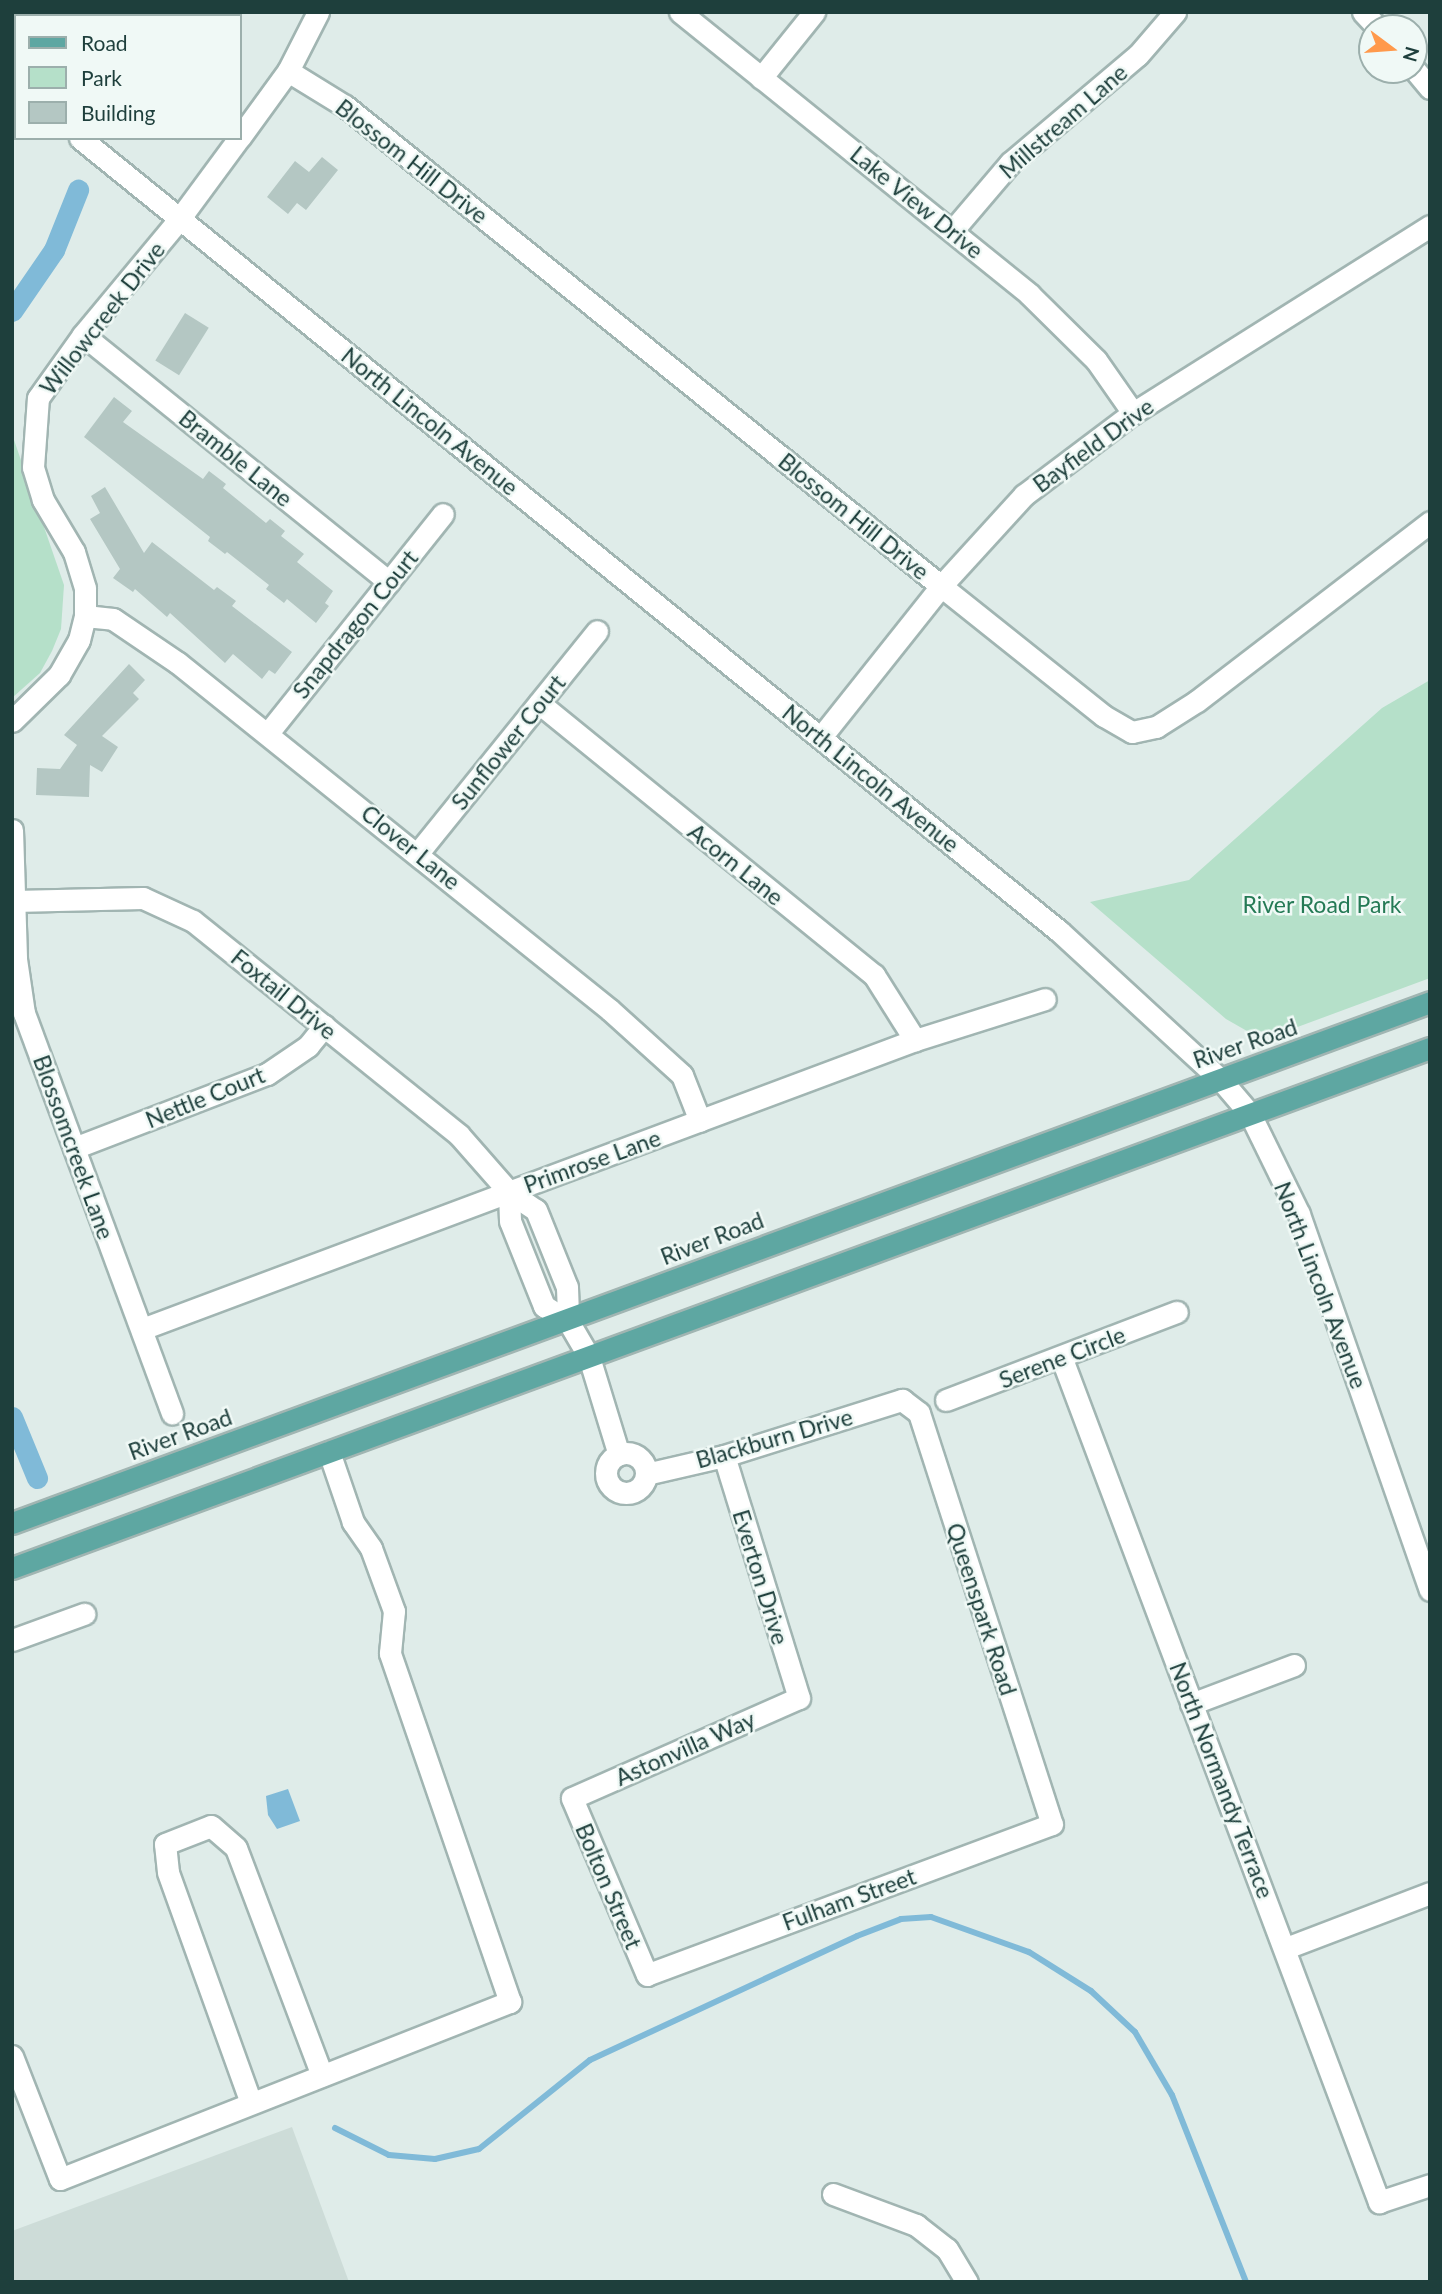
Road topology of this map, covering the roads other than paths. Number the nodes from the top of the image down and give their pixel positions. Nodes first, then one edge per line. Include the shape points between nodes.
1 (318, 12) edge
2 (680, 12) edge
3 (814, 12) edge
4 (1175, 12) edge
5 (288, 71) junction
6 (761, 78) junction
7 (242, 134) edge
8 (82, 140) edge
9 (238, 140) edge
10 (180, 218) junction
11 (1430, 226) edge
12 (953, 230) junction
13 (83, 335) junction
14 (1133, 413) junction
15 (443, 514) dead end
16 (1430, 522) edge
17 (389, 582) junction
18 (940, 586) junction
19 (85, 616) junction
20 (597, 631) dead end
21 (539, 703) junction
22 (12, 721) edge
23 (268, 733) junction
24 (821, 737) junction
25 (12, 831) edge
26 (418, 853) junction
27 (14, 901) junction
28 (1045, 999) dead end
29 (1430, 1002) edge
30 (324, 1026) junction
31 (915, 1040) junction
32 (1430, 1048) edge
33 (1221, 1080) junction
34 (1250, 1114) junction
35 (699, 1121) junction
36 (74, 1148) junction
37 (509, 1192) junction
38 (1177, 1312) dead end
39 (568, 1321) junction
40 (142, 1329) junction
41 (589, 1357) junction
42 (1062, 1359) junction
43 (902, 1400) joint
44 (946, 1400) dead end
45 (172, 1414) dead end
46 (329, 1452) junction
47 (619, 1455) junction
48 (724, 1456) junction
49 (646, 1474) junction
50 (12, 1523) edge
51 (12, 1568) edge
52 (1430, 1590) edge
53 (84, 1614) dead end
54 (12, 1640) edge
55 (1294, 1665) dead end
56 (799, 1698) joint
57 (1191, 1704) junction
58 (572, 1798) joint
59 (1052, 1824) joint
60 (1430, 1893) edge
61 (1286, 1948) junction
62 (647, 1975) joint
63 (12, 2056) edge
64 (322, 2075) junction
65 (251, 2103) junction
66 (1430, 2185) edge
67 (833, 2194) dead end
68 (967, 2282) edge

1 - 5 street, Willowcreek Drive
2 - 6 street, Lake View Drive
3 - 6 street
4 - 12 street, Millstream Lane via 1138,55 1010,163
5 - 7 street, Willowcreek Drive
5 - 18 street, Blossom Hill Drive via 345,106
6 - 12 street, Lake View Drive
8 - 10 street, North Lincoln Avenue
9 - 10 street, Willowcreek Drive
10 - 13 street, Willowcreek Drive
10 - 24 street, North Lincoln Avenue
11 - 14 street, Bayfield Drive
12 - 14 street, Lake View Drive via 1029,294 1096,360
13 - 17 street, Bramble Lane
13 - 19 street, Willowcreek Drive via 38,398 33,467 43,500 74,552 85,588
14 - 18 street, Bayfield Drive via 1024,495
15 - 17 street, Snapdragon Court
16 - 18 street, Blossom Hill Drive via 1197,701 1143,733 1104,716
17 - 23 street, Snapdragon Court
18 - 24 street, Bayfield Drive
19 - 22 street, Willowcreek Drive via 79,640 59,674
19 - 23 street, Clover Lane via 113,619
20 - 21 street, Sunflower Court
21 - 26 street, Sunflower Court
21 - 31 street, Acorn Lane via 874,975
23 - 26 street, Clover Lane
24 - 33 street, North Lincoln Avenue via 1059,931
25 - 27 street, Blossomcreek Lane
26 - 35 street, Clover Lane via 665,1056 682,1075
27 - 30 street, Foxtail Drive via 143,898 193,921
27 - 36 street, Blossomcreek Lane via 24,1013
28 - 31 street, Primrose Lane
29 - 33 main road, River Road
30 - 36 street, Nettle Court via 308,1046 267,1074
30 - 37 street, Foxtail Drive via 459,1135
31 - 35 street, Primrose Lane
32 - 34 main road
33 - 34 street, North Lincoln Avenue
33 - 39 main road, River Road
34 - 41 main road
34 - 52 street, North Lincoln Avenue via 1299,1214
35 - 37 street, Primrose Lane
36 - 40 street, Blossomcreek Lane
37 - 39 street via 510,1220 544,1306
37 - 39 street, Foxtail Drive via 536,1210 567,1287
37 - 40 street, Primrose Lane
38 - 42 street, Serene Circle
39 - 41 street
39 - 50 main road, River Road
40 - 45 street, Blossomcreek Lane
41 - 46 main road
41 - 47 street
42 - 44 street, Serene Circle
42 - 57 street, North Normandy Terrace
43 - 48 street, Blackburn Drive
43 - 59 street, Queenspark Road via 919,1413
46 - 51 main road
46 - 64 street via 353,1522 371,1548 394,1611 390,1653 510,2001
47 - 49 street via 638,1457
47 - 49 street via 607,1469 614,1488 634,1491
48 - 49 street, Blackburn Drive
48 - 56 street, Everton Drive
53 - 54 street
55 - 57 street
56 - 58 street, Astonvilla Way
57 - 61 street, North Normandy Terrace
58 - 62 street, Bolton Street
59 - 62 street, Fulham Street
60 - 61 street
61 - 66 street, North Normandy Terrace via 1379,2202
63 - 65 street via 60,2179
64 - 65 street
64 - 65 street via 236,1848 211,1826 165,1844 168,1872
67 - 68 street via 916,2225 947,2249

